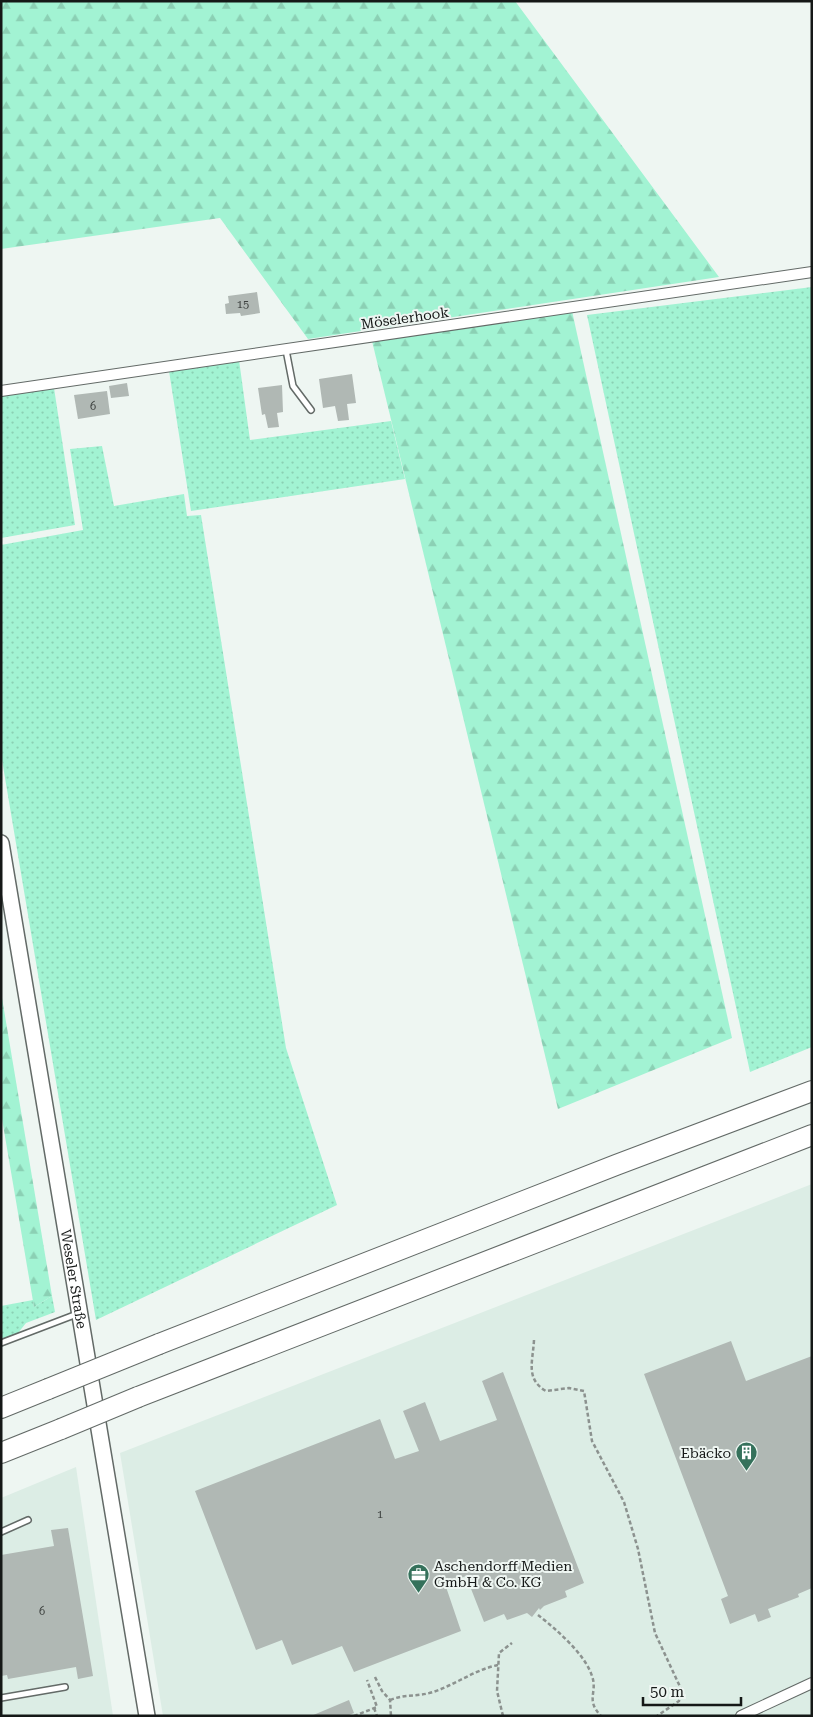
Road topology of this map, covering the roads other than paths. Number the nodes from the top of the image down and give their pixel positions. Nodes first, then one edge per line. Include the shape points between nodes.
1 (812, 272) edge
2 (286, 350) junction
3 (1, 391) edge
4 (311, 410) dead end
5 (1, 843) edge
6 (812, 1091) edge
7 (812, 1135) edge
8 (80, 1314) junction
9 (1, 1343) edge
10 (1, 1408) edge
11 (1, 1453) edge
12 (28, 1520) dead end
13 (1, 1532) edge
14 (812, 1683) edge
15 (64, 1687) dead end
16 (1, 1698) edge
17 (147, 1716) edge
18 (741, 1716) edge

1 - 2 street, Möselerhook
2 - 3 street, Möselerhook
2 - 4 lane via 293,386
5 - 8 main road, Weseler Straße
6 - 10 highway, bridge
7 - 11 highway, bridge
8 - 9 lane
8 - 17 main road, Weseler Straße
12 - 13 lane
14 - 18 street
15 - 16 lane

